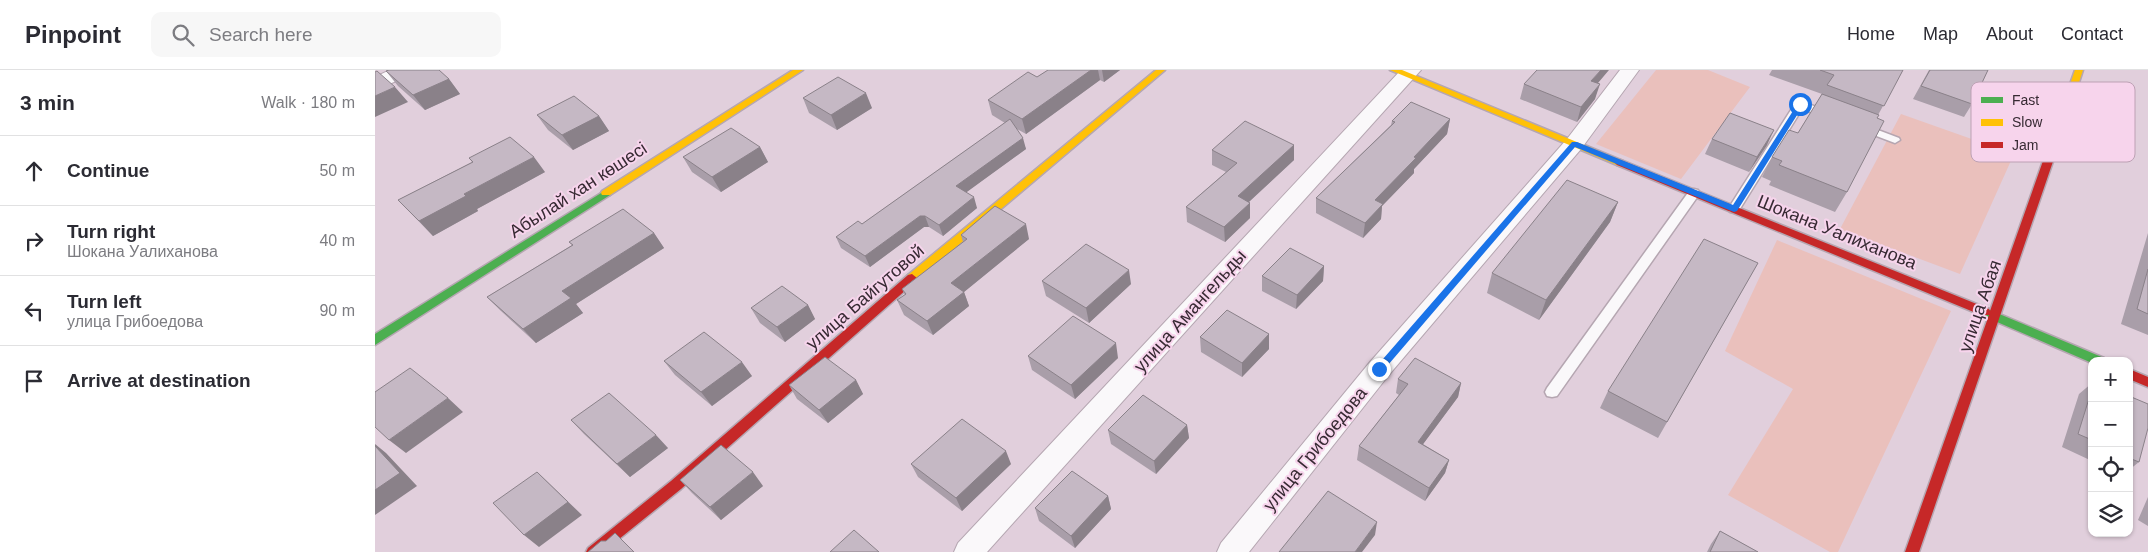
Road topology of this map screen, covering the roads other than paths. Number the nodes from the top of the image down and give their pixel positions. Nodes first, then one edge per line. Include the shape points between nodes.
1 (406, 70) edge
2 (799, 70) edge
3 (1161, 70) edge
4 (1630, 70) edge
5 (2079, 70) edge
6 (1404, 72) edge
7 (2075, 82) edge
8 (375, 84) edge
9 (1895, 140) dead end
10 (1574, 144) junction
11 (2048, 162) edge
12 (1694, 192) junction
13 (1734, 209) junction
14 (1995, 316) junction
15 (375, 340) edge
16 (2091, 357) edge
17 (2133, 376) edge
18 (2148, 382) edge
19 (1553, 392) dead end
20 (593, 552) edge
21 (968, 552) edge
22 (1231, 552) edge
23 (1912, 552) edge

1 - 8 street
2 - 15 street, Абылай хан көшесі
3 - 20 street, улица Байгутовой via 917,274 676,485
4 - 10 street, улица Грибоедова
5 - 7 street, улица Абая
6 - 10 street, Шокана Уалиханова
6 - 21 street, улица Амангельды
9 - 13 lane via 1800,104
10 - 12 street, Шокана Уалиханова
10 - 22 street, улица Грибоедова via 1379,369
11 - 14 street, улица Абая
12 - 13 street, Шокана Уалиханова
12 - 19 lane
13 - 14 street, Шокана Уалиханова
14 - 16 street, Шокана Уалиханова
14 - 23 street, улица Абая
17 - 18 street

